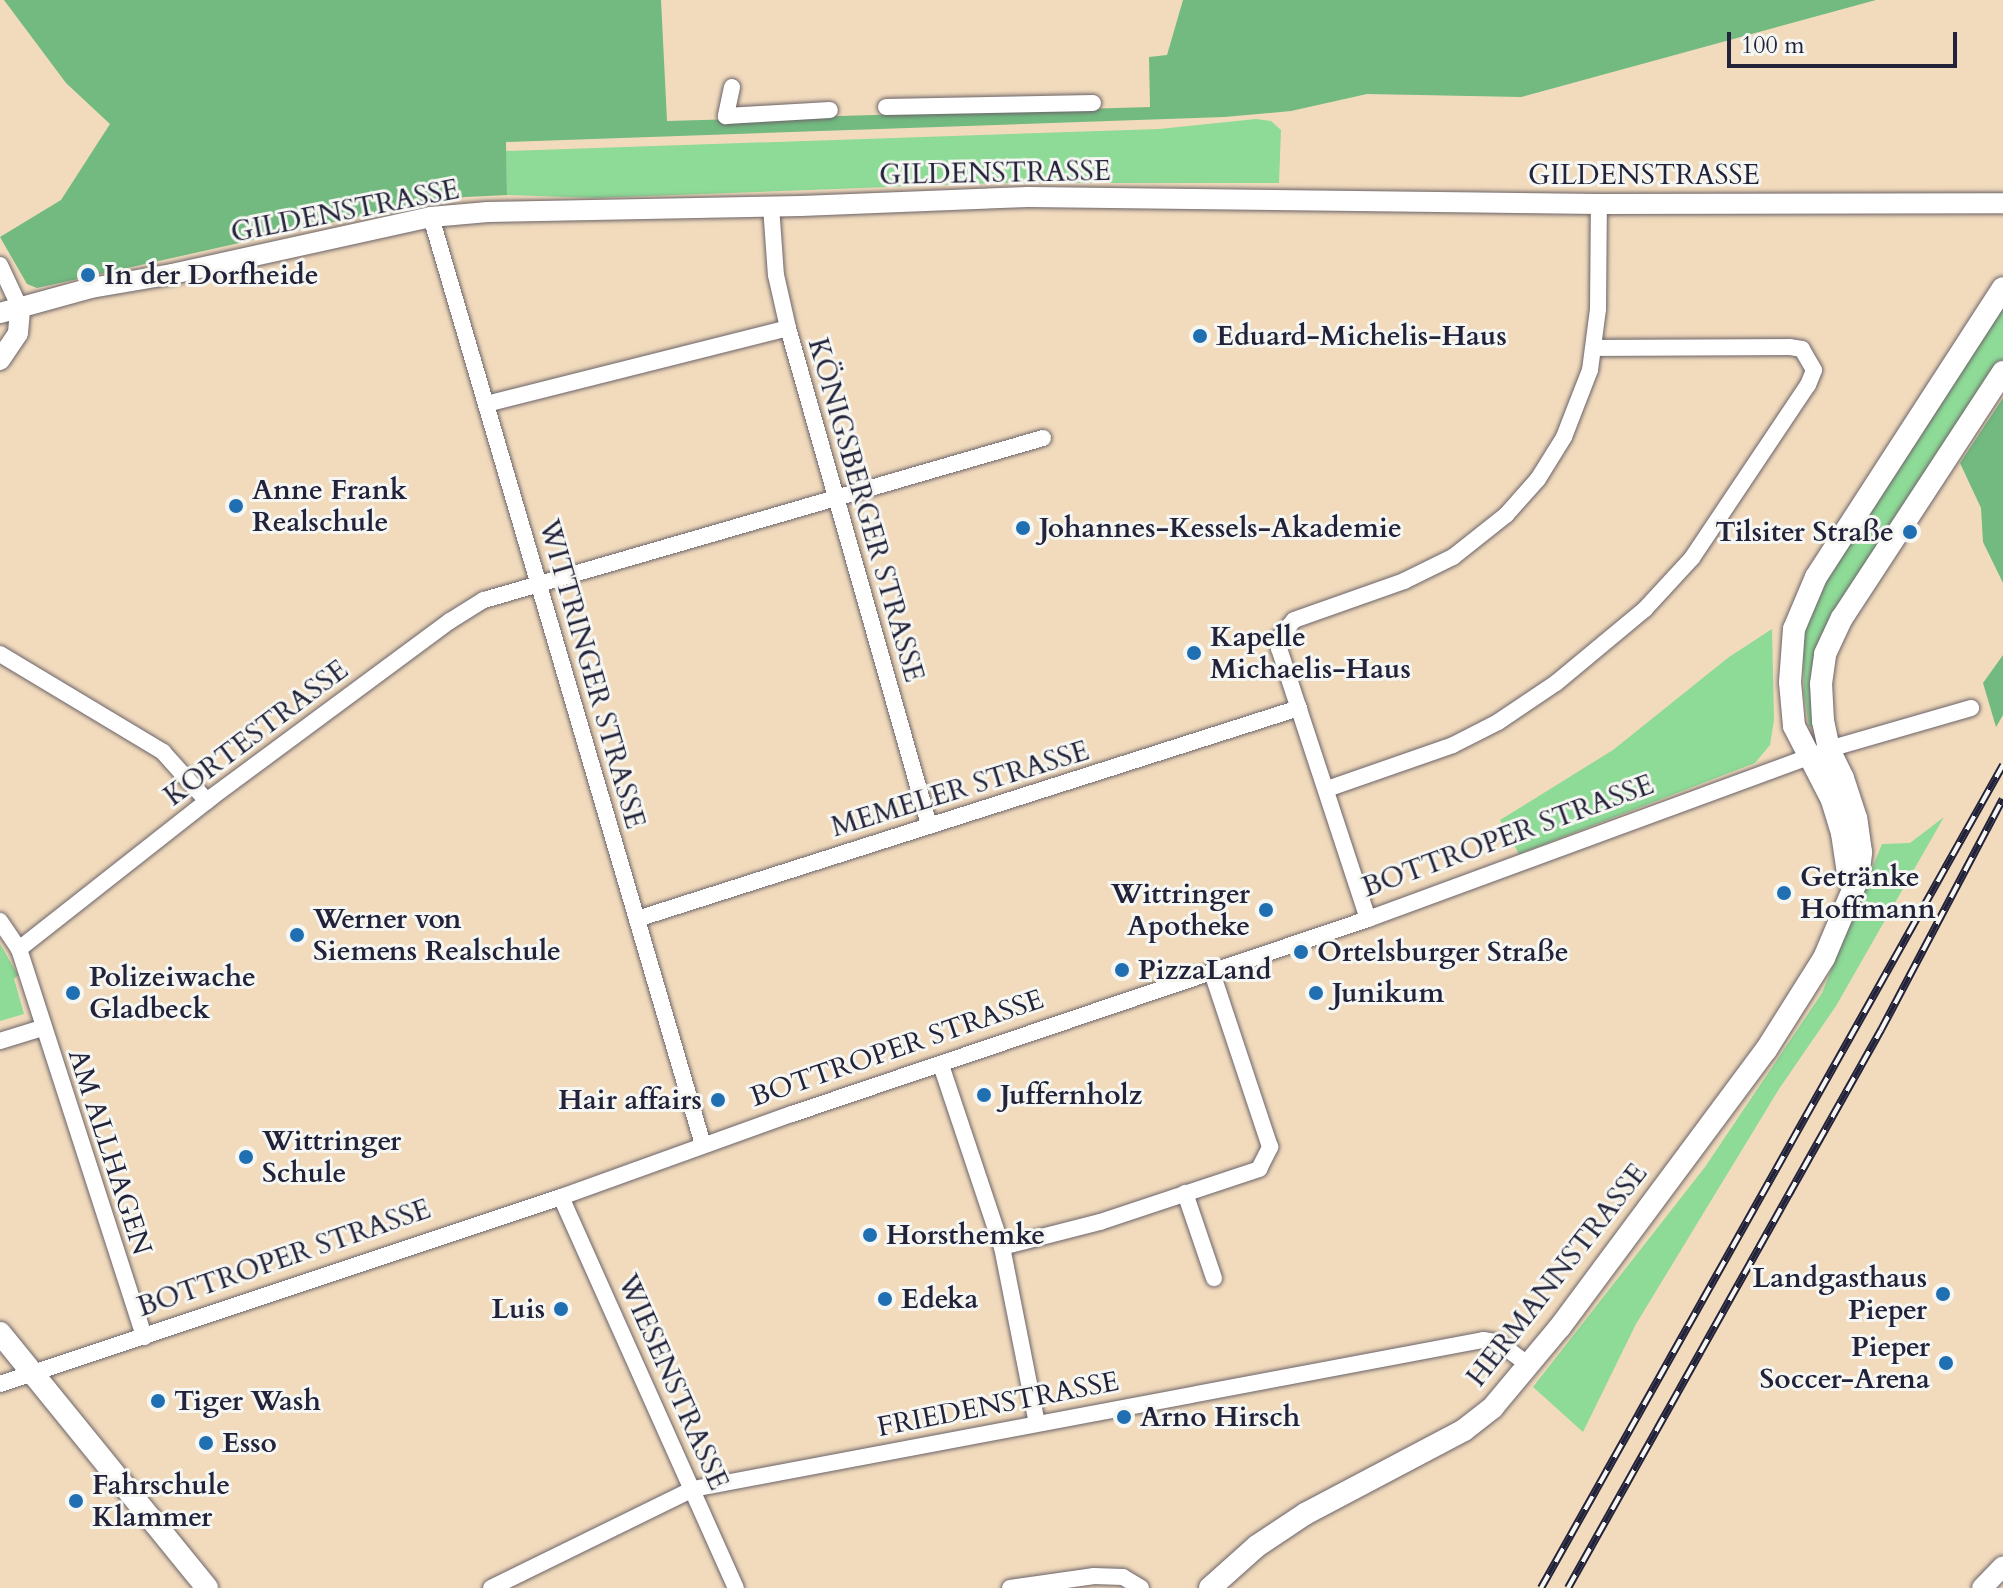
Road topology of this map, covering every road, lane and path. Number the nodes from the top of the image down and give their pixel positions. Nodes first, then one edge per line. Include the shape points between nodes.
1 (732, 87) dead end
2 (1093, 103) dead end
3 (886, 107) dead end
4 (830, 110) dead end
5 (2003, 203) edge
6 (1599, 204) junction
7 (771, 206) junction
8 (431, 217) junction
9 (0, 265) edge
10 (2003, 288) edge
11 (20, 308) junction
12 (0, 313) edge
13 (788, 328) junction
14 (1595, 348) junction
15 (3, 355) edge
16 (2003, 372) edge
17 (486, 404) junction
18 (1043, 438) dead end
19 (835, 496) junction
20 (537, 582) junction
21 (0, 654) edge
22 (1299, 708) junction
23 (1971, 708) dead end
24 (1819, 753) junction
25 (1327, 789) junction
26 (207, 801) junction
27 (929, 825) junction
28 (637, 919) junction
29 (1368, 919) junction
30 (0, 921) edge
31 (19, 949) junction
32 (1212, 973) junction
33 (42, 1028) junction
34 (0, 1041) edge
35 (941, 1065) junction
36 (703, 1145) junction
37 (1185, 1193) junction
38 (561, 1197) junction
39 (1002, 1247) junction
40 (1214, 1278) dead end
41 (0, 1333) edge
42 (144, 1337) junction
43 (1528, 1365) junction
44 (31, 1374) junction
45 (0, 1384) edge
46 (1037, 1423) junction
47 (693, 1489) junction
48 (2003, 1566) edge
49 (207, 1588) edge
50 (491, 1588) edge
51 (736, 1588) edge
52 (1010, 1588) edge
53 (1141, 1588) edge
54 (1210, 1588) edge
55 (1982, 1588) edge

1 - 4 street via 726,116
2 - 3 street
5 - 6 street, GILDENSTRASSE
6 - 7 street, GILDENSTRASSE via 1028,197
6 - 14 street
7 - 8 street, GILDENSTRASSE
7 - 13 street, KÖNIGSBERGER STRASSE via 776,275
8 - 11 street, GILDENSTRASSE via 91,288
8 - 17 street, WITTRINGER STRASSE
9 - 11 street
10 - 24 main road via 1803,603 1794,629 1790,682 1794,726
11 - 12 street, GILDENSTRASSE
11 - 15 street via 18,333
13 - 17 street
13 - 19 street, KÖNIGSBERGER STRASSE
14 - 22 street via 1584,392 1564,437 1538,479 1506,515 1430,570 1285,627 1279,649
14 - 25 street via 1789,347 1802,349 1814,370 1692,558 1645,609 1556,683 1498,722 1453,745
16 - 24 main road via 1842,618 1825,654
17 - 20 street, WITTRINGER STRASSE
18 - 19 street, KORTESTRASSE
19 - 20 street, KORTESTRASSE
19 - 27 street, KÖNIGSBERGER STRASSE
20 - 26 street, KORTESTRASSE via 494,595 460,614
20 - 28 street, WITTRINGER STRASSE
21 - 26 street via 163,752
22 - 25 street
22 - 27 street, MEMELER STRASSE
23 - 24 street, BOTTROPER STRASSE
24 - 29 street, BOTTROPER STRASSE
24 - 43 main road, HERMANNSTRASSE via 1842,833 1849,897 1824,958 1715,1123
25 - 29 street
26 - 31 street, KORTESTRASSE
27 - 28 street, MEMELER STRASSE
28 - 36 street, WITTRINGER STRASSE
29 - 32 street, BOTTROPER STRASSE
30 - 31 street, AM ALLHAGEN
31 - 33 street, AM ALLHAGEN
32 - 35 street, BOTTROPER STRASSE
32 - 37 street via 1270,1147 1259,1169
33 - 34 street
33 - 42 street, AM ALLHAGEN
35 - 36 street, BOTTROPER STRASSE
35 - 39 street
36 - 38 street, BOTTROPER STRASSE
37 - 39 street
37 - 40 street
38 - 42 street, BOTTROPER STRASSE
38 - 47 street, WIESENSTRASSE
39 - 46 street
41 - 44 main road
42 - 44 street, BOTTROPER STRASSE
43 - 46 street, FRIEDENSTRASSE via 1498,1342 1483,1340
43 - 54 main road, HERMANNSTRASSE via 1493,1407 1464,1430 1305,1514 1257,1546
44 - 45 street, BOTTROPER STRASSE
44 - 49 main road
46 - 47 street, FRIEDENSTRASSE
47 - 50 street, FRIEDENSTRASSE
47 - 51 street, WIESENSTRASSE
48 - 55 street
52 - 53 street via 1094,1576 1123,1577

